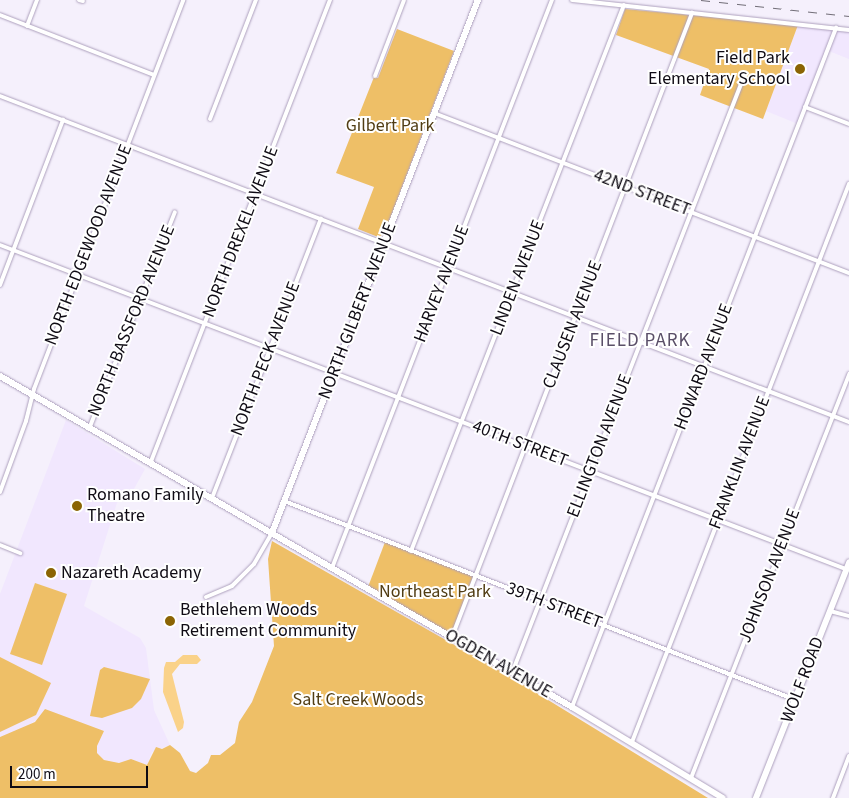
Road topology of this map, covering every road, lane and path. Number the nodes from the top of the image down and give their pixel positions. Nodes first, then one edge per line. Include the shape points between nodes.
1 (37, 0) edge
2 (183, 0) edge
3 (256, 0) edge
4 (330, 0) edge
5 (404, 0) edge
6 (478, 0) edge
7 (552, 0) edge
8 (572, 0) edge
9 (624, 6) junction
10 (692, 13) junction
11 (0, 16) edge
12 (27, 26) junction
13 (836, 28) junction
14 (849, 30) edge
15 (154, 75) junction
16 (375, 76) dead end
17 (743, 79) dead end
18 (0, 96) edge
19 (805, 107) junction
20 (434, 113) junction
21 (210, 119) dead end
22 (63, 120) junction
23 (849, 124) edge
24 (498, 138) junction
25 (128, 145) junction
26 (563, 163) junction
27 (849, 184) edge
28 (627, 187) junction
29 (256, 194) junction
30 (175, 212) dead end
31 (690, 212) junction
32 (321, 218) junction
33 (755, 236) junction
34 (384, 243) junction
35 (0, 245) edge
36 (13, 250) junction
37 (819, 262) junction
38 (448, 267) junction
39 (849, 273) edge
40 (77, 274) junction
41 (0, 285) edge
42 (512, 292) junction
43 (141, 299) junction
44 (576, 317) junction
45 (205, 324) junction
46 (640, 341) junction
47 (270, 348) junction
48 (705, 366) junction
49 (334, 372) junction
50 (849, 374) edge
51 (0, 376) edge
52 (769, 390) junction
53 (32, 395) junction
54 (398, 397) junction
55 (833, 416) junction
56 (462, 422) junction
57 (849, 422) edge
58 (89, 429) junction
59 (526, 447) junction
60 (150, 464) junction
61 (590, 471) junction
62 (0, 492) edge
63 (654, 496) junction
64 (212, 499) junction
65 (284, 502) junction
66 (718, 520) junction
67 (348, 526) junction
68 (272, 533) junction
69 (0, 545) edge
70 (782, 545) junction
71 (412, 551) junction
72 (20, 553) dead end
73 (849, 563) edge
74 (332, 568) junction
75 (846, 569) junction
76 (476, 575) junction
77 (206, 597) dead end
78 (540, 600) junction
79 (830, 611) junction
80 (849, 616) edge
81 (604, 625) junction
82 (452, 637) junction
83 (668, 650) junction
84 (512, 672) junction
85 (732, 674) junction
86 (796, 700) junction
87 (572, 707) junction
88 (632, 742) junction
89 (849, 756) edge
90 (691, 778) junction
91 (722, 798) edge
92 (756, 798) edge
93 (833, 798) edge

1 - 12 street
2 - 15 street, NORTH EDGEWOOD AVENUE
3 - 21 street
4 - 29 street, NORTH DREXEL AVENUE
5 - 16 street
6 - 20 street, NORTH GILBERT AVENUE
7 - 24 street, HARVEY AVENUE
8 - 9 street
9 - 10 street
9 - 26 street, LINDEN AVENUE
10 - 13 street
10 - 28 street, CLAUSEN AVENUE
11 - 12 street
12 - 15 street
13 - 14 street
13 - 19 street, HOWARD AVENUE
15 - 25 street, NORTH EDGEWOOD AVENUE
17 - 31 street, ELLINGTON AVENUE
18 - 22 street
19 - 23 street
19 - 33 street, HOWARD AVENUE
20 - 24 street, 42ND STREET
20 - 34 street, NORTH GILBERT AVENUE
22 - 25 street
22 - 36 street
24 - 26 street, 42ND STREET
24 - 38 street, HARVEY AVENUE
25 - 29 street
25 - 40 street, NORTH EDGEWOOD AVENUE
26 - 28 street, 42ND STREET
26 - 42 street, LINDEN AVENUE
27 - 37 street, FRANKLIN AVENUE
28 - 31 street, 42ND STREET
28 - 44 street, CLAUSEN AVENUE
29 - 32 street
29 - 45 street, NORTH DREXEL AVENUE
30 - 43 street, NORTH BASSFORD AVENUE
31 - 33 street, 42ND STREET
31 - 46 street, ELLINGTON AVENUE
32 - 34 street
32 - 47 street, NORTH PECK AVENUE
33 - 37 street, 42ND STREET
33 - 48 street, HOWARD AVENUE
34 - 38 street
34 - 49 street, NORTH GILBERT AVENUE
35 - 36 street, 40TH STREET
36 - 40 street, 40TH STREET
36 - 41 street
37 - 39 street, 42ND STREET
37 - 52 street, FRANKLIN AVENUE
38 - 42 street
38 - 54 street, HARVEY AVENUE
40 - 43 street, 40TH STREET
40 - 53 street, NORTH EDGEWOOD AVENUE
42 - 44 street
42 - 56 street, LINDEN AVENUE
43 - 45 street, 40TH STREET
43 - 58 street, NORTH BASSFORD AVENUE
44 - 46 street
44 - 59 street, CLAUSEN AVENUE
45 - 47 street, 40TH STREET
45 - 60 street, NORTH DREXEL AVENUE
46 - 48 street
46 - 61 street, ELLINGTON AVENUE
47 - 49 street, 40TH STREET
47 - 64 street, NORTH PECK AVENUE
48 - 52 street
48 - 63 street, HOWARD AVENUE
49 - 54 street, 40TH STREET
49 - 65 street, NORTH GILBERT AVENUE
50 - 55 street, JOHNSON AVENUE
51 - 53 main road, OGDEN AVENUE
52 - 55 street
52 - 66 street, FRANKLIN AVENUE
53 - 58 main road, OGDEN AVENUE
53 - 62 street, NORTH EDGEWOOD AVENUE
54 - 56 street, 40TH STREET
54 - 67 street, HARVEY AVENUE
55 - 57 street
55 - 70 street, JOHNSON AVENUE
56 - 59 street, 40TH STREET
56 - 71 street, LINDEN AVENUE
58 - 60 main road, OGDEN AVENUE
59 - 61 street, 40TH STREET
59 - 76 street, CLAUSEN AVENUE
60 - 64 main road, OGDEN AVENUE
61 - 63 street, 40TH STREET
61 - 78 street, ELLINGTON AVENUE
63 - 66 street, 40TH STREET
63 - 81 street, HOWARD AVENUE
64 - 68 main road, OGDEN AVENUE
65 - 67 street, 39TH STREET
65 - 68 street, NORTH GILBERT AVENUE
66 - 70 street, 40TH STREET
66 - 83 street, FRANKLIN AVENUE
67 - 71 street, 39TH STREET
67 - 74 street, HARVEY AVENUE
68 - 74 main road, OGDEN AVENUE
68 - 77 street, NORTH GILBERT AVENUE via 254,564 232,586
69 - 72 street
70 - 75 street, 40TH STREET
70 - 85 street, JOHNSON AVENUE
71 - 76 street, 39TH STREET
73 - 75 street, WOLF ROAD
74 - 82 main road, OGDEN AVENUE
75 - 79 street, WOLF ROAD
76 - 78 street, 39TH STREET
76 - 82 street, CLAUSEN AVENUE
78 - 81 street, 39TH STREET
78 - 84 street, ELLINGTON AVENUE
79 - 80 street
79 - 86 street, WOLF ROAD
81 - 83 street, 39TH STREET
81 - 87 street, HOWARD AVENUE
82 - 84 main road, OGDEN AVENUE
83 - 85 street, 39TH STREET
83 - 88 street, FRANKLIN AVENUE
84 - 87 main road, OGDEN AVENUE
85 - 86 street, 39TH STREET
85 - 90 street, JOHNSON AVENUE
86 - 92 street, WOLF ROAD
87 - 88 main road, OGDEN AVENUE
88 - 90 main road, OGDEN AVENUE
89 - 93 street
90 - 91 main road, OGDEN AVENUE

